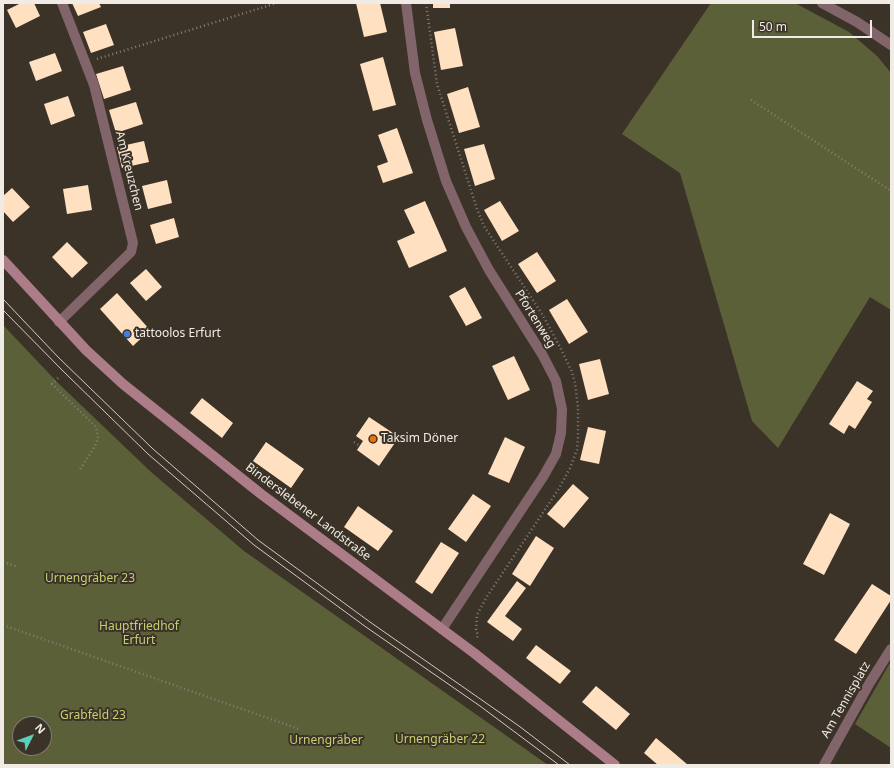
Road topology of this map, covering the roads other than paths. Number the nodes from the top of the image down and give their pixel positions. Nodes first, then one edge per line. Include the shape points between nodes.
1 (62, 3) edge
2 (406, 3) edge
3 (822, 3) edge
4 (891, 45) edge
5 (3, 260) edge
6 (59, 322) junction
7 (442, 629) junction
8 (891, 648) edge
9 (615, 765) edge
10 (824, 765) edge

1 - 6 street, Am Kreuzchen via 94,85 133,243 131,252
2 - 7 street, Pfortenweg via 415,73 446,181 466,227 489,270 556,381 562,409 561,433 556,454
3 - 4 street
5 - 6 main road, Binderslebener Landstraße
6 - 7 main road, Binderslebener Landstraße via 122,384 260,494
7 - 9 main road, Binderslebener Landstraße
8 - 10 street, Am Tennisplatz

